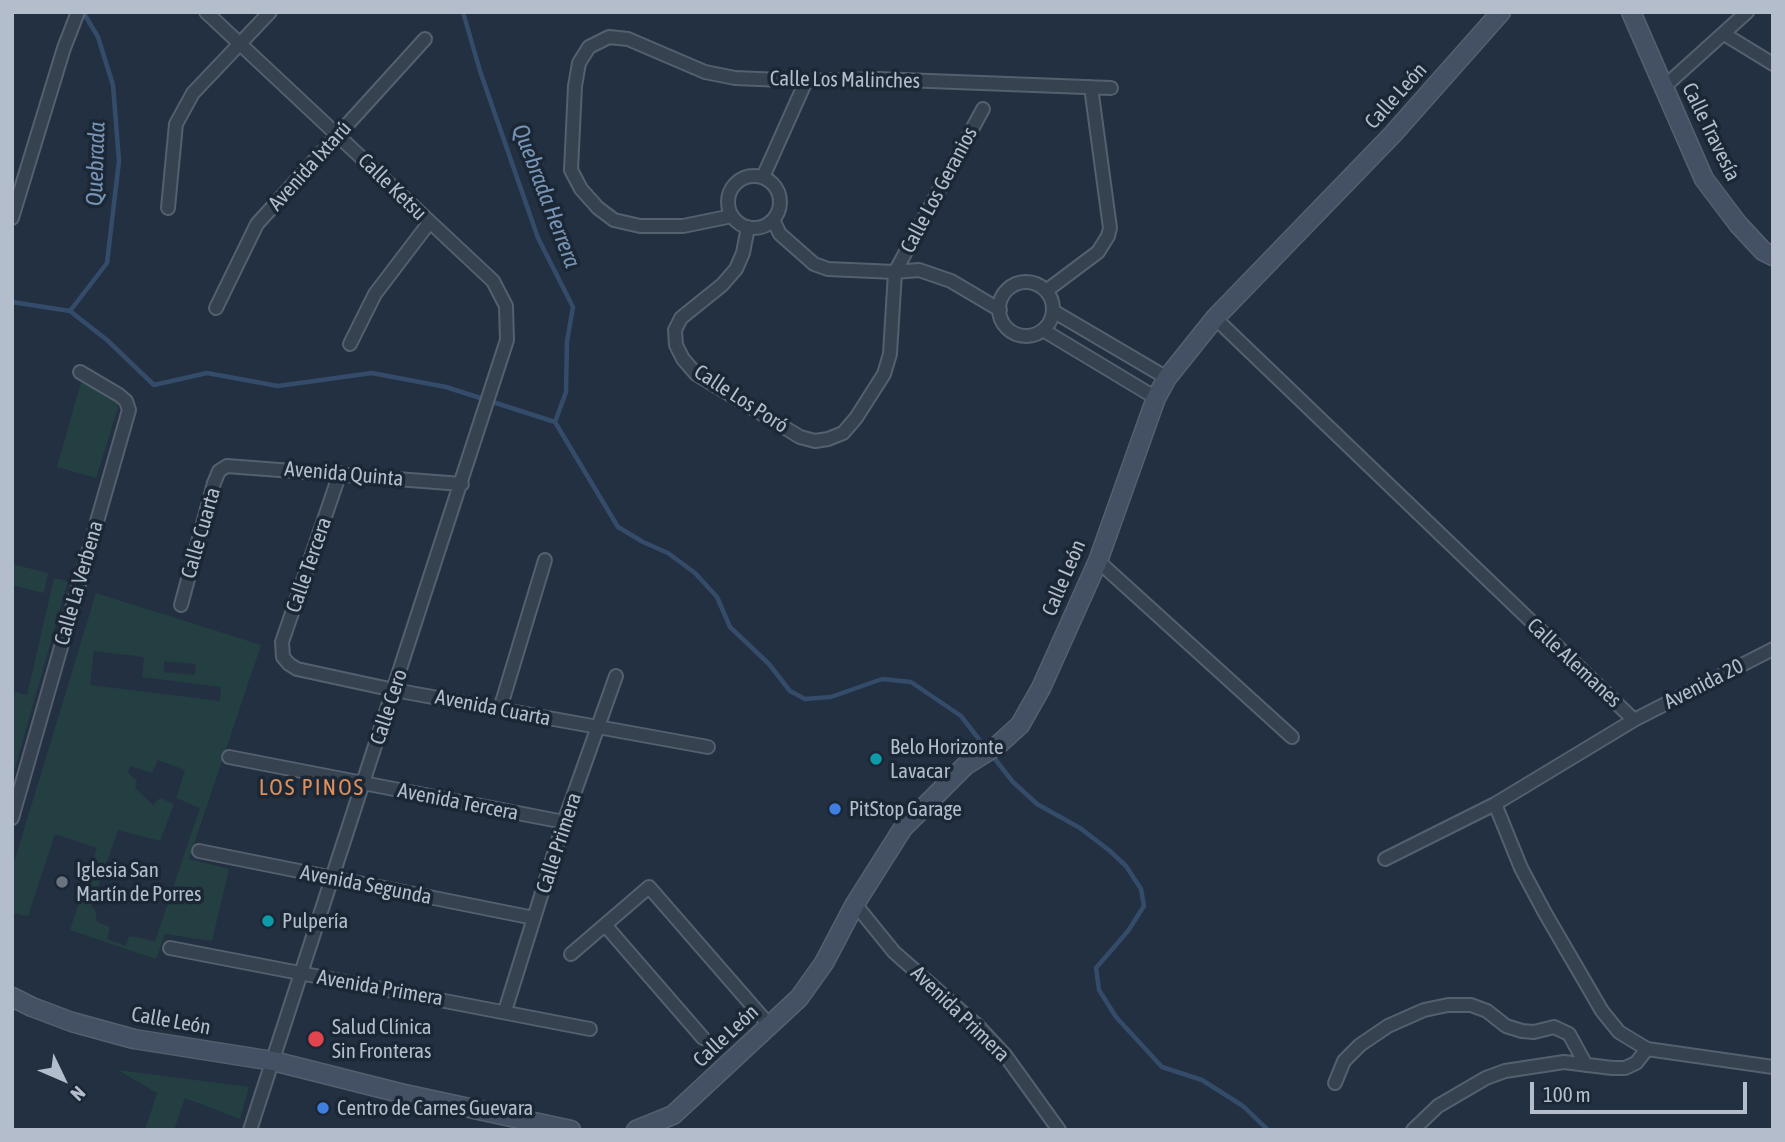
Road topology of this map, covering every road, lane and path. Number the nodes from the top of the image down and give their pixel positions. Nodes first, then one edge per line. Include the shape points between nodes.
1 (78, 12) edge
2 (206, 12) edge
3 (270, 12) edge
4 (1501, 12) edge
5 (1631, 12) edge
6 (1747, 12) edge
7 (1724, 34) junction
8 (425, 39) dead end
9 (240, 44) junction
10 (1773, 64) edge
11 (806, 81) junction
12 (1664, 87) junction
13 (1091, 88) junction
14 (1111, 88) dead end
15 (983, 109) dead end
16 (337, 135) junction
17 (763, 177) junction
18 (168, 208) dead end
19 (732, 216) junction
20 (12, 218) edge
21 (773, 220) junction
22 (429, 222) junction
23 (748, 227) junction
24 (1773, 256) edge
25 (895, 272) junction
26 (1046, 291) junction
27 (216, 308) dead end
28 (1000, 310) junction
29 (1053, 312) junction
30 (1215, 318) junction
31 (1043, 330) junction
32 (350, 344) dead end
33 (80, 372) dead end
34 (1167, 378) junction
35 (490, 392) joint
36 (1156, 398) junction
37 (227, 466) joint
38 (340, 473) junction
39 (461, 484) junction
40 (545, 560) dead end
41 (1098, 561) junction
42 (181, 605) dead end
43 (1773, 649) edge
44 (283, 657) joint
45 (616, 676) dead end
46 (394, 690) junction
47 (500, 709) junction
48 (1634, 720) junction
49 (597, 729) junction
50 (1292, 737) dead end
51 (708, 747) dead end
52 (229, 757) dead end
53 (363, 783) junction
54 (1495, 804) junction
55 (12, 818) edge
56 (564, 822) junction
57 (199, 851) dead end
58 (1385, 859) dead end
59 (331, 879) junction
60 (855, 904) junction
61 (534, 918) junction
62 (605, 925) junction
63 (170, 948) dead end
64 (571, 954) dead end
65 (302, 974) junction
66 (12, 997) edge
67 (505, 1011) junction
68 (771, 1026) junction
69 (590, 1029) dead end
70 (703, 1038) dead end
71 (1647, 1049) junction
72 (273, 1061) junction
73 (1586, 1065) junction
74 (1773, 1067) edge
75 (1335, 1083) dead end
76 (673, 1115) junction
77 (1058, 1129) edge
78 (250, 1130) edge
79 (571, 1130) edge
80 (636, 1130) edge
81 (657, 1130) edge
82 (1413, 1130) edge

1 - 20 street
2 - 9 street, Calle Ketsu
3 - 9 street
4 - 30 main road, Calle León via 1393,134
5 - 12 main road, Calle Travesía
6 - 7 street
7 - 10 street
7 - 12 street
8 - 16 street, Avenida Ixtarú
9 - 16 street, Calle Ketsu
9 - 18 street via 193,93 176,124
11 - 13 street, Calle Los Malinches via 878,79
11 - 17 street
11 - 19 street, Calle Los Malinches via 705,72 628,39 609,37 589,47 579,64 571,170 598,208 614,220 640,226 683,226
12 - 24 main road, Calle Travesía via 1704,179 1738,224
13 - 14 street, Calle Los Malinches
13 - 26 street via 1110,228 1098,252
15 - 25 street, Calle Los Geranios
16 - 22 street, Calle Ketsu
16 - 27 street, Avenida Ixtarú via 257,224
17 - 19 street via 746,177 733,186 727,201
17 - 21 street via 779,196
19 - 23 street
21 - 23 street
21 - 25 street via 780,234 814,264 828,269
22 - 32 street via 375,294
22 - 35 street, Calle Ketsu via 493,281 506,306 507,340
23 - 25 street, Calle Los Poró via 736,269 681,318 675,330 676,345 696,373 800,437 815,441 843,433 884,374 891,354
25 - 28 street via 919,270 936,275
26 - 28 street via 1030,282 1013,286 1001,300
26 - 29 street
28 - 31 street via 1004,325 1018,335
29 - 31 street
29 - 34 street
30 - 34 main road, Calle León
30 - 48 street, Calle Alemanes
31 - 36 street
33 - 55 street, Calle La Verbena via 120,396 129,410
34 - 36 main road, Calle León
35 - 39 street, Calle Cero
36 - 41 main road, Calle León
37 - 38 street, Avenida Quinta
37 - 42 street, Calle Cuarta via 214,483
38 - 39 street, Avenida Quinta
38 - 44 street, Calle Tercera via 282,642
39 - 46 street, Calle Cero
40 - 47 street
41 - 50 street
41 - 60 main road, Calle León via 1020,725 966,765 903,828
43 - 48 street, Avenida 20
44 - 46 street, Avenida Cuarta via 297,669
45 - 49 street, Calle Primera
46 - 47 street, Avenida Cuarta
46 - 53 street, Calle Cero
47 - 49 street, Avenida Cuarta
48 - 54 street, Calle Alemanes
49 - 51 street, Avenida Cuarta
49 - 56 street, Calle Primera
52 - 53 street, Avenida Tercera
53 - 56 street, Avenida Tercera
53 - 59 street, Calle Cero
54 - 58 street
54 - 71 street via 1521,868 1602,1011 1619,1032
56 - 61 street, Calle Primera
57 - 59 street, Avenida Segunda
59 - 61 street, Avenida Segunda
59 - 65 street, Calle Cero
60 - 68 main road, Calle León via 824,963
60 - 77 street, Avenida Primera via 894,952 1005,1055
61 - 67 street, Calle Primera
62 - 64 street
62 - 68 street via 649,887
62 - 70 street
63 - 65 street, Avenida Primera
65 - 67 street, Avenida Primera
65 - 72 street, Calle Cero
66 - 72 main road, Calle León via 72,1022 134,1038
67 - 69 street, Avenida Primera
68 - 76 main road, Calle León
71 - 73 street via 1625,1068
71 - 74 street
72 - 78 street, Calle Cero
72 - 79 main road, Calle León
73 - 75 street via 1569,1034 1554,1027 1522,1031 1471,1005 1448,1005 1388,1026 1360,1045 1344,1061
73 - 82 street via 1564,1062 1486,1078 1438,1106
76 - 80 main road, Calle León
76 - 81 street

